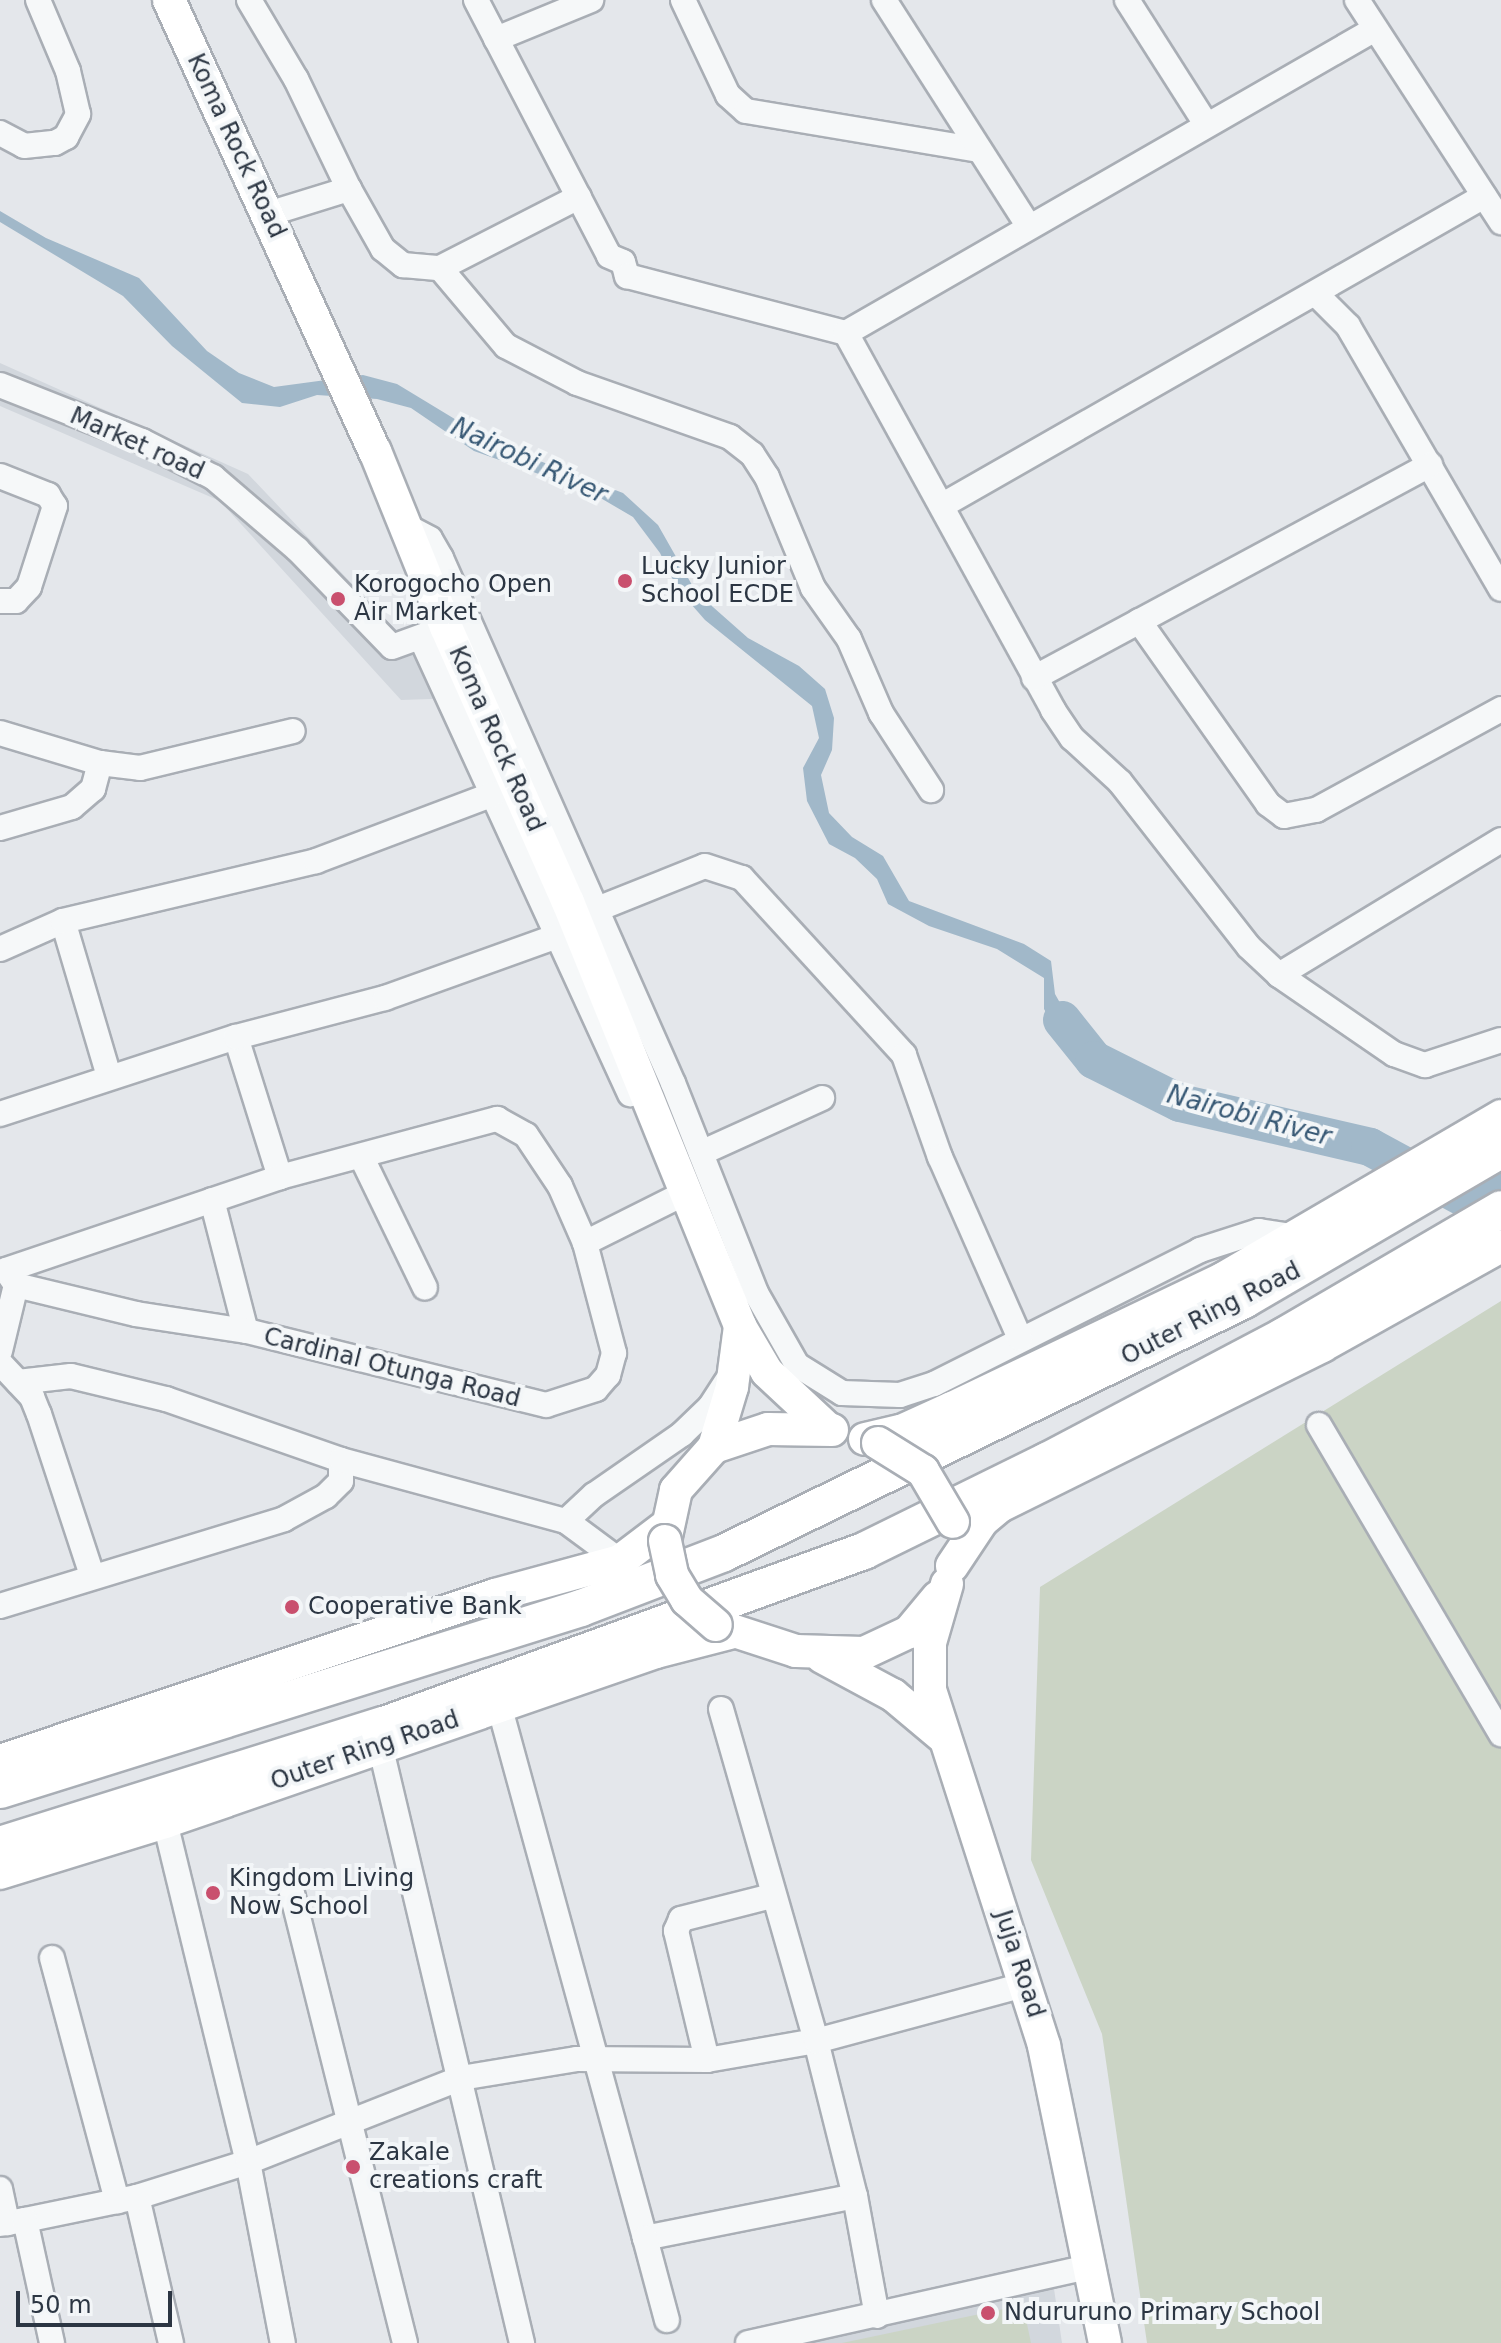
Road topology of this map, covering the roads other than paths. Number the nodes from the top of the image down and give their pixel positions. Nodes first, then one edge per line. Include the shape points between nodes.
1 (38, 0) edge
2 (169, 0) edge
3 (249, 0) edge
4 (476, 0) edge
5 (591, 0) edge
6 (683, 0) edge
7 (884, 0) edge
8 (1127, 0) edge
9 (1357, 0) edge
10 (1375, 29) junction
11 (496, 39) junction
12 (1206, 124) junction
13 (0, 133) edge
14 (979, 150) junction
15 (349, 189) junction
16 (1484, 196) junction
17 (579, 197) junction
18 (268, 214) junction
19 (1501, 222) edge
20 (1028, 225) junction
21 (440, 268) junction
22 (1317, 295) junction
23 (846, 333) junction
24 (0, 385) edge
25 (1430, 465) junction
26 (0, 476) edge
27 (943, 505) junction
28 (406, 526) junction
29 (1501, 589) edge
30 (0, 601) edge
31 (1139, 621) junction
32 (434, 632) junction
33 (1034, 678) junction
34 (1501, 709) edge
35 (293, 731) dead end
36 (0, 733) edge
37 (100, 763) junction
38 (931, 790) dead end
39 (493, 794) junction
40 (0, 828) edge
41 (1501, 840) edge
42 (595, 910) junction
43 (63, 921) junction
44 (560, 935) junction
45 (0, 949) edge
46 (1279, 975) junction
47 (236, 1037) junction
48 (1501, 1040) edge
49 (109, 1076) junction
50 (822, 1098) dead end
51 (0, 1114) edge
52 (1494, 1131) edge
53 (701, 1153) junction
54 (362, 1158) junction
55 (280, 1177) junction
56 (675, 1198) junction
57 (212, 1200) junction
58 (1375, 1209) junction
59 (1501, 1209) edge
60 (1297, 1237) junction
61 (585, 1243) junction
62 (1501, 1246) edge
63 (8, 1275) edge
64 (425, 1288) dead end
65 (740, 1326) junction
66 (246, 1331) junction
67 (1020, 1338) junction
68 (0, 1351) edge
69 (0, 1363) edge
70 (18, 1382) junction
71 (1319, 1425) dead end
72 (827, 1428) junction
73 (872, 1441) junction
74 (714, 1447) junction
75 (341, 1460) junction
76 (566, 1521) junction
77 (665, 1534) junction
78 (620, 1561) junction
79 (92, 1575) junction
80 (949, 1575) junction
81 (0, 1606) edge
82 (723, 1629) junction
83 (820, 1655) junction
84 (499, 1705) junction
85 (721, 1709) dead end
86 (1501, 1734) edge
87 (943, 1738) junction
88 (380, 1745) junction
89 (0, 1761) edge
90 (0, 1790) edge
91 (165, 1822) junction
92 (0, 1845) edge
93 (0, 1873) edge
94 (291, 1889) dead end
95 (771, 1896) junction
96 (52, 1958) dead end
97 (1027, 1984) junction
98 (816, 2041) junction
99 (596, 2058) junction
100 (707, 2060) junction
101 (461, 2078) junction
102 (352, 2121) junction
103 (248, 2162) junction
104 (0, 2189) edge
105 (855, 2196) junction
106 (127, 2199) junction
107 (11, 2222) edge
108 (645, 2238) junction
109 (1092, 2266) junction
110 (877, 2316) junction
111 (667, 2320) dead end
112 (52, 2343) edge
113 (171, 2343) edge
114 (283, 2343) edge
115 (405, 2343) edge
116 (522, 2343) edge
117 (748, 2343) edge
118 (1105, 2343) edge

1 - 13 street via 68,71 78,114 66,137 55,143 24,146
2 - 18 main road, Koma Rock Road
3 - 15 street via 296,79
4 - 11 street
5 - 11 street
6 - 14 street via 728,95 746,111
7 - 14 street
8 - 12 street
9 - 10 street
10 - 12 street
10 - 16 street
11 - 17 street
12 - 20 street
14 - 20 street
15 - 18 street
15 - 21 street via 383,249 403,265
16 - 19 street
16 - 22 street
17 - 21 street
17 - 23 street via 609,256 623,262 635,280
18 - 28 main road, Koma Rock Road
20 - 23 street
21 - 38 street via 506,346 577,383 730,437 752,454 767,477 813,588 849,639 881,713
22 - 25 street via 1348,326
22 - 27 street
23 - 27 street
24 - 32 street, Market road via 142,441 213,477 297,549 386,644 397,648
25 - 29 street
25 - 31 street
26 - 30 street via 48,495 55,506 29,587 16,601
27 - 33 street
28 - 32 main road, Koma Rock Road
28 - 42 street via 430,539 441,558
31 - 33 street
31 - 34 street via 1268,804 1284,816 1324,806
32 - 39 street
32 - 65 main road, Koma Rock Road via 568,902
33 - 46 street via 1072,738 1120,782 1249,947
35 - 37 street via 181,762 140,768
36 - 37 street
37 - 40 street via 93,789 72,807
39 - 43 street via 316,861
39 - 44 street
41 - 46 street
42 - 53 street
42 - 67 street via 705,866 742,878 904,1055 940,1157
43 - 45 street
43 - 49 street
44 - 47 street via 385,998
44 - 56 street
46 - 48 street via 1394,1054 1425,1065
47 - 49 street
47 - 55 street
49 - 51 street
50 - 53 street
52 - 58 main road, Outer Ring Road
53 - 67 street via 778,1334 797,1365 821,1383 842,1393 900,1395 934,1384
54 - 55 street, Cardinal Otunga Road
54 - 61 street, Cardinal Otunga Road via 476,1123 497,1119 513,1124 560,1186
54 - 64 street
55 - 57 street, Cardinal Otunga Road
56 - 61 street
56 - 76 street via 730,1338 726,1380 710,1407 682,1434
57 - 63 street, Cardinal Otunga Road
57 - 66 street
58 - 60 main road, Outer Ring Road
58 - 90 main road, Outer Ring Road via 1189,1328 724,1553 581,1608
59 - 92 main road, Outer Ring Road via 1257,1351 864,1551 384,1725
60 - 67 street via 1242,1234
60 - 73 main road, Outer Ring Road via 1010,1382
61 - 66 street, Cardinal Otunga Road via 614,1353 608,1375 596,1389 568,1400 531,1404
62 - 80 main road, Outer Ring Road via 1322,1346 1000,1506 982,1521
63 - 66 street, Cardinal Otunga Road via 136,1314
63 - 68 street
65 - 72 main road via 767,1372
65 - 74 main road, Koma Rock Road via 732,1387
69 - 70 street
70 - 75 street via 71,1376 166,1399
70 - 79 street via 39,1414
71 - 86 street
72 - 73 main road, Outer Ring Road
72 - 74 main road, Outer Ring Road via 768,1429
73 - 80 main road, Outer Ring Road, bridge via 923,1471 953,1522
74 - 77 main road, Outer Ring Road via 684,1476
75 - 76 street
75 - 79 street via 341,1481 326,1496 284,1519
76 - 78 street
77 - 78 main road
77 - 82 main road, Outer Ring Road, bridge via 672,1575 687,1600
78 - 89 main road via 495,1595
79 - 81 street
80 - 83 main road, Outer Ring Road via 925,1617 885,1647
80 - 87 main road, Juja Road via 928,1667
82 - 83 main road, Outer Ring Road
82 - 84 main road, Outer Ring Road
83 - 87 main road via 893,1695
84 - 88 main road, Outer Ring Road
84 - 99 street
85 - 95 street
87 - 97 main road, Juja Road
88 - 91 main road, Outer Ring Road
88 - 101 street
91 - 93 main road, Outer Ring Road
91 - 103 street
94 - 102 street
95 - 98 street
95 - 100 street via 681,1919 676,1931
96 - 106 street
97 - 98 street
97 - 109 main road, Juja Road
98 - 100 street
98 - 105 street
99 - 100 street
99 - 101 street
99 - 108 street
101 - 102 street
101 - 116 street
102 - 103 street
102 - 115 street
103 - 106 street
103 - 114 street
104 - 107 street
105 - 108 street
105 - 110 street
106 - 107 street
106 - 113 street
107 - 112 street
108 - 111 street
109 - 110 street
109 - 118 main road, Juja Road
110 - 117 street

